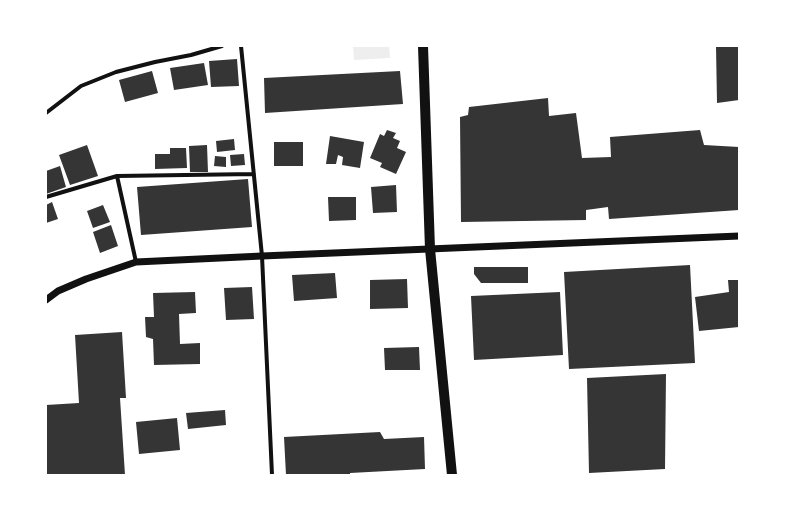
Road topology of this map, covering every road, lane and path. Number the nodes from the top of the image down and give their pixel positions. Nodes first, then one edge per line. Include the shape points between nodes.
1 (222, 46) edge
2 (241, 46) edge
3 (423, 46) edge
4 (46, 113) edge
5 (254, 174) junction
6 (117, 176) junction
7 (46, 198) edge
8 (739, 236) edge
9 (430, 249) junction
10 (262, 256) junction
11 (136, 262) junction
12 (46, 300) edge
13 (272, 475) edge
14 (452, 475) edge

1 - 4 street via 116,72 81,86
2 - 5 street
3 - 9 main road
5 - 6 street
5 - 10 street
6 - 7 street
6 - 11 street
8 - 9 street
9 - 10 street
9 - 14 main road
10 - 11 street
10 - 13 street
11 - 12 street via 86,279 58,291

